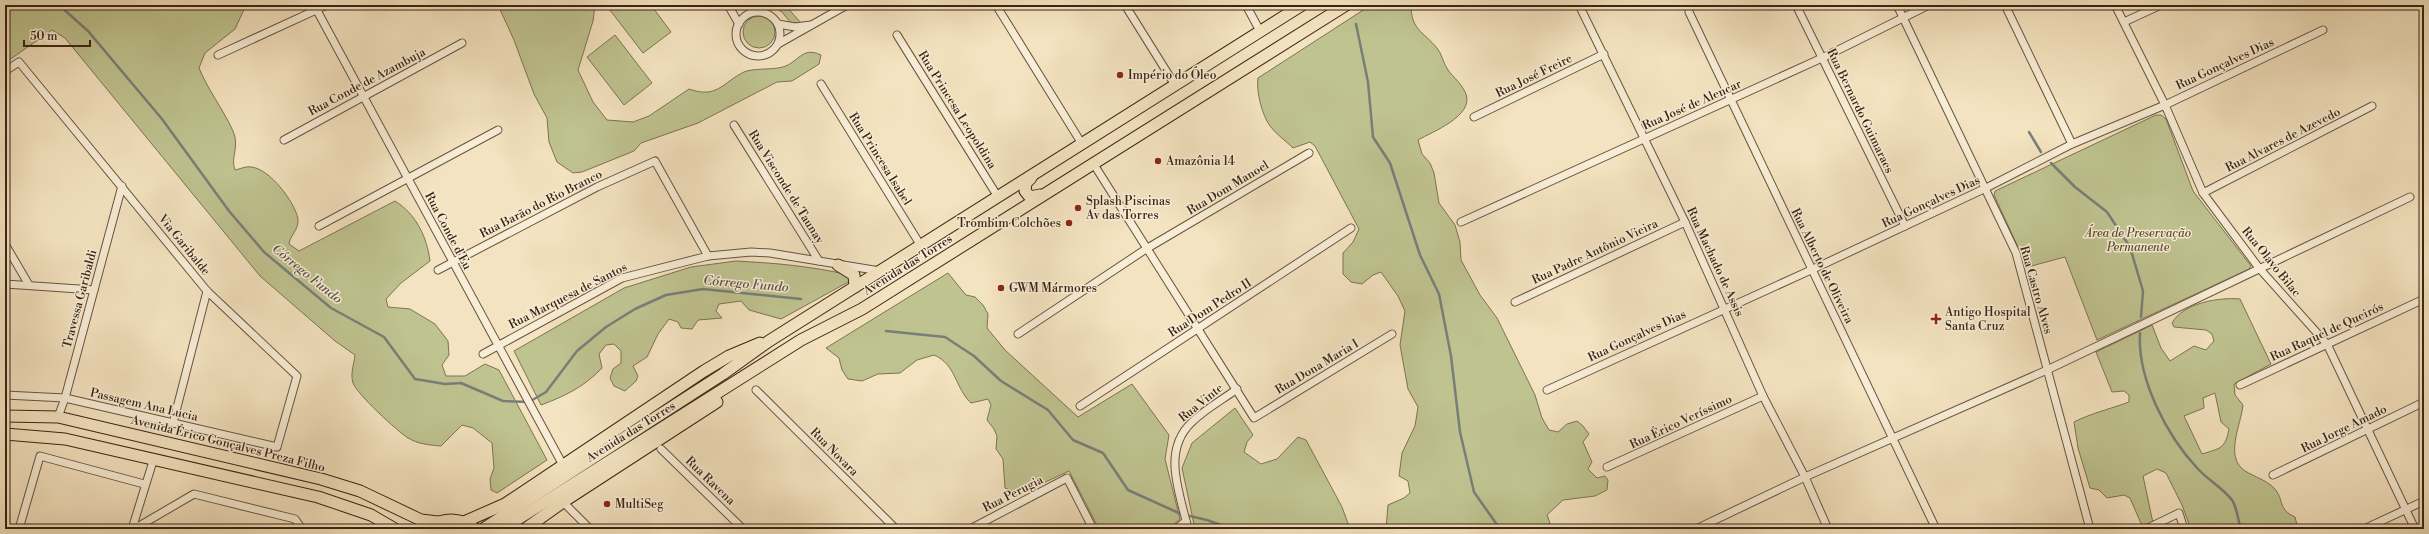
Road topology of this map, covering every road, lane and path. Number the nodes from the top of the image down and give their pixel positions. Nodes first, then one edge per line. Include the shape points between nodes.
1 (327, 5) edge
2 (728, 5) edge
3 (759, 5) edge
4 (847, 5) edge
5 (996, 5) edge
6 (1125, 5) edge
7 (1246, 5) edge
8 (1302, 5) edge
9 (1346, 5) edge
10 (1579, 5) edge
11 (1796, 5) edge
12 (1897, 5) edge
13 (1929, 5) edge
14 (2005, 5) edge
15 (2115, 5) edge
16 (2161, 5) edge
17 (316, 7) edge
18 (1689, 12) dead end
19 (766, 14) junction
20 (1903, 18) junction
21 (2124, 22) junction
22 (739, 24) junction
23 (778, 24) junction
24 (815, 25) junction
25 (2323, 30) dead end
26 (1260, 32) junction
27 (897, 35) dead end
28 (462, 43) dead end
29 (778, 44) junction
30 (1604, 54) junction
31 (218, 56) dead end
32 (1822, 58) junction
33 (5, 71) edge
34 (821, 84) dead end
35 (1175, 85) junction
36 (363, 96) junction
37 (1730, 100) junction
38 (2165, 104) junction
39 (2372, 106) dead end
40 (1474, 117) dead end
41 (734, 125) dead end
42 (498, 130) dead end
43 (1644, 138) junction
44 (284, 140) dead end
45 (1082, 144) junction
46 (2072, 144) junction
47 (1309, 153) dead end
48 (1053, 162) junction
49 (1092, 163) junction
50 (408, 179) junction
51 (122, 186) junction
52 (1986, 188) junction
53 (2203, 193) junction
54 (1040, 195) junction
55 (998, 197) junction
56 (2410, 197) dead end
57 (1461, 222) dead end
58 (1685, 222) junction
59 (319, 226) dead end
60 (1905, 226) junction
61 (1351, 228) dead end
62 (5, 244) edge
63 (921, 246) junction
64 (1146, 249) junction
65 (708, 256) junction
66 (819, 261) junction
67 (452, 262) junction
68 (838, 264) junction
69 (2259, 268) junction
70 (438, 270) dead end
71 (1812, 270) junction
72 (880, 271) junction
73 (5, 284) edge
74 (29, 285) junction
75 (855, 287) junction
76 (94, 290) junction
77 (207, 291) junction
78 (2424, 298) edge
79 (1515, 302) dead end
80 (1725, 308) junction
81 (862, 309) junction
82 (1198, 330) junction
83 (1018, 334) dead end
84 (1392, 334) dead end
85 (769, 341) junction
86 (2328, 344) junction
87 (498, 346) junction
88 (483, 354) dead end
89 (2047, 370) junction
90 (2240, 385) dead end
91 (1237, 389) junction
92 (756, 390) dead end
93 (1547, 390) dead end
94 (5, 395) edge
95 (1763, 396) junction
96 (65, 398) junction
97 (2424, 402) edge
98 (1080, 406) dead end
99 (5, 416) edge
100 (58, 417) junction
101 (173, 423) junction
102 (2368, 430) junction
103 (5, 434) edge
104 (1894, 438) junction
105 (277, 447) joint
106 (661, 450) dead end
107 (154, 458) junction
108 (564, 467) junction
109 (1607, 467) dead end
110 (2273, 475) dead end
111 (1805, 477) junction
112 (144, 484) junction
113 (2424, 501) edge
114 (563, 502) junction
115 (2406, 509) junction
116 (1185, 520) junction
117 (460, 521) junction
118 (438, 522) junction
119 (19, 529) edge
120 (133, 529) edge
121 (302, 529) edge
122 (395, 529) edge
123 (427, 529) edge
124 (476, 529) edge
125 (483, 529) edge
126 (502, 529) edge
127 (525, 529) edge
128 (590, 529) edge
129 (743, 529) edge
130 (896, 529) edge
131 (970, 529) edge
132 (1093, 529) edge
133 (1176, 529) edge
134 (1188, 529) edge
135 (1696, 529) edge
136 (1828, 529) edge
137 (1936, 529) edge
138 (2090, 529) edge
139 (2146, 529) edge
140 (2184, 529) edge
141 (2364, 529) edge
142 (2415, 529) edge

1 - 17 street
2 - 22 street
3 - 19 street
4 - 24 street
5 - 45 street
6 - 35 street
7 - 26 street
8 - 26 main road, Avenida das Torres
9 - 49 main road, Avenida das Torres
10 - 30 street, Rua Machado de Assis
11 - 32 street, Rua Bernardo Guimaraes
12 - 20 street, Rua Castro Alves
13 - 20 street, Rua José de Alencar
14 - 46 street
15 - 21 street, Rua Olavo Bilac
16 - 21 street
17 - 31 street
17 - 36 street, Rua Conde d'Eu
18 - 37 street, Rua Alberto de Oliveira
19 - 22 street via 750,14
19 - 23 street
20 - 32 street, Rua José de Alencar
20 - 52 street, Rua Castro Alves
21 - 38 street, Rua Olavo Bilac
22 - 29 street via 737,41 750,55 763,56
23 - 24 street
23 - 29 street
24 - 29 street
25 - 38 street, Rua Gonçalves Dias
26 - 35 main road, Avenida das Torres
27 - 55 street, Rua Princesa Leopoldina
28 - 36 street, Rua Conde de Azambuja
30 - 40 street, Rua José Freire
30 - 43 street, Rua Machado de Assis
32 - 37 street, Rua José de Alencar
32 - 60 street, Rua Bernardo Guimaraes
33 - 51 street, Via Garibalde via 18,62
34 - 63 street, Rua Princesa Isabel
35 - 45 main road, Avenida das Torres
36 - 44 street, Rua Conde de Azambuja
36 - 50 street, Rua Conde d'Eu
37 - 43 street, Rua José de Alencar
37 - 71 street, Rua Alberto de Oliveira
38 - 46 street, Rua Gonçalves Dias
38 - 53 street, Rua Olavo Bilac
39 - 53 street, Rua Alvares de Azevedo
41 - 66 street, Rua Visconde de Taunay
42 - 50 street
43 - 57 street, Rua José de Alencar
43 - 58 street, Rua Machado de Assis
45 - 48 main road, Avenida das Torres
46 - 52 street, Rua Gonçalves Dias
47 - 64 street, Rua Dom Manoel
48 - 54 main road via 1030,178 1025,187 1030,197
48 - 55 main road, Avenida das Torres
49 - 54 main road, Avenida das Torres
49 - 64 street
50 - 59 street
50 - 67 street, Rua Conde d'Eu
51 - 76 street, Travessa Garibaldi
51 - 77 street, Via Garibalde
52 - 60 street, Rua Gonçalves Dias
52 - 89 street, Rua Castro Alves via 2016,253
53 - 69 street, Rua Olavo Bilac
54 - 81 main road, Avenida das Torres
55 - 63 main road, Avenida das Torres
56 - 69 street
58 - 79 street, Rua Padre Antônio Vieira
58 - 80 street, Rua Machado de Assis
60 - 71 street, Rua Gonçalves Dias
61 - 82 street, Rua Dom Pedro II
62 - 74 street
63 - 72 main road, Avenida das Torres
64 - 82 street
64 - 83 street, Rua Dom Manoel
65 - 66 street, Rua Marquesa de Santos via 752,252
65 - 67 street, Rua Barão do Rio Branco via 654,161 597,187
65 - 87 street, Rua Marquesa de Santos via 622,278
66 - 68 street, Rua Marquesa de Santos
67 - 70 street, Rua Barão do Rio Branco
67 - 87 street, Rua Conde d'Eu
68 - 72 street, Rua Marquesa de Santos
68 - 75 main road via 854,275
69 - 86 street, Rua Olavo Bilac
69 - 89 street
71 - 80 street, Rua Gonçalves Dias
71 - 104 street, Rua Alberto de Oliveira
72 - 75 main road, Avenida das Torres
73 - 74 street
74 - 76 street
75 - 85 main road, Avenida das Torres
76 - 96 street, Travessa Garibaldi
77 - 101 street
77 - 105 street, Via Garibalde via 297,376
78 - 86 street, Rua Raquel de Queirós
80 - 93 street, Rua Gonçalves Dias
80 - 95 street, Rua Machado de Assis
81 - 114 main road
81 - 126 main road, Avenida das Torres via 802,340
82 - 91 street
82 - 98 street, Rua Dom Pedro II
84 - 91 street, Rua Dona Maria I via 1254,418
85 - 108 main road via 753,344 729,356
85 - 125 main road, Avenida das Torres via 723,374
86 - 90 street, Rua Raquel de Queirós
86 - 102 street, Rua Olavo Bilac
87 - 88 street, Rua Marquesa de Santos
87 - 108 street, Rua Conde d'Eu
89 - 104 street
89 - 138 street, Rua Castro Alves
91 - 116 street, Rua Vinte via 1192,421 1183,432 1174,459
92 - 130 street, Rua Novara
94 - 96 street, Passagem Ana Lucia
95 - 109 street, Rua Érico Veríssimo
95 - 111 street, Rua Machado de Assis
96 - 100 street, Travessa Garibaldi
96 - 101 street, Passagem Ana Lucia
97 - 102 street, Rua Jorge Amado
99 - 100 main road, Avenida Érico Gonçalves Preza Filho
100 - 118 main road, Avenida Érico Gonçalves Preza Filho via 321,479 360,491 421,520
101 - 105 street, Passagem Ana Lucia
102 - 110 street, Rua Jorge Amado
102 - 115 street, Rua Olavo Bilac
103 - 107 main road via 66,439
104 - 111 street
104 - 137 street, Rua Alberto de Oliveira
106 - 129 street, Rua Ravena
107 - 112 street
107 - 122 main road via 318,497 371,515
108 - 117 main road via 505,504
111 - 135 street
111 - 136 street, Rua Machado de Assis
112 - 119 street via 40,456
112 - 120 street
113 - 115 street
114 - 127 main road
114 - 128 street
115 - 141 street
115 - 142 street, Rua Olavo Bilac
116 - 133 street
116 - 134 street, Rua Vinte
117 - 118 main road
117 - 124 main road
118 - 123 main road
120 - 121 street via 194,494 295,518
131 - 132 street, Rua Perugia via 1067,478
139 - 140 street via 2179,514

